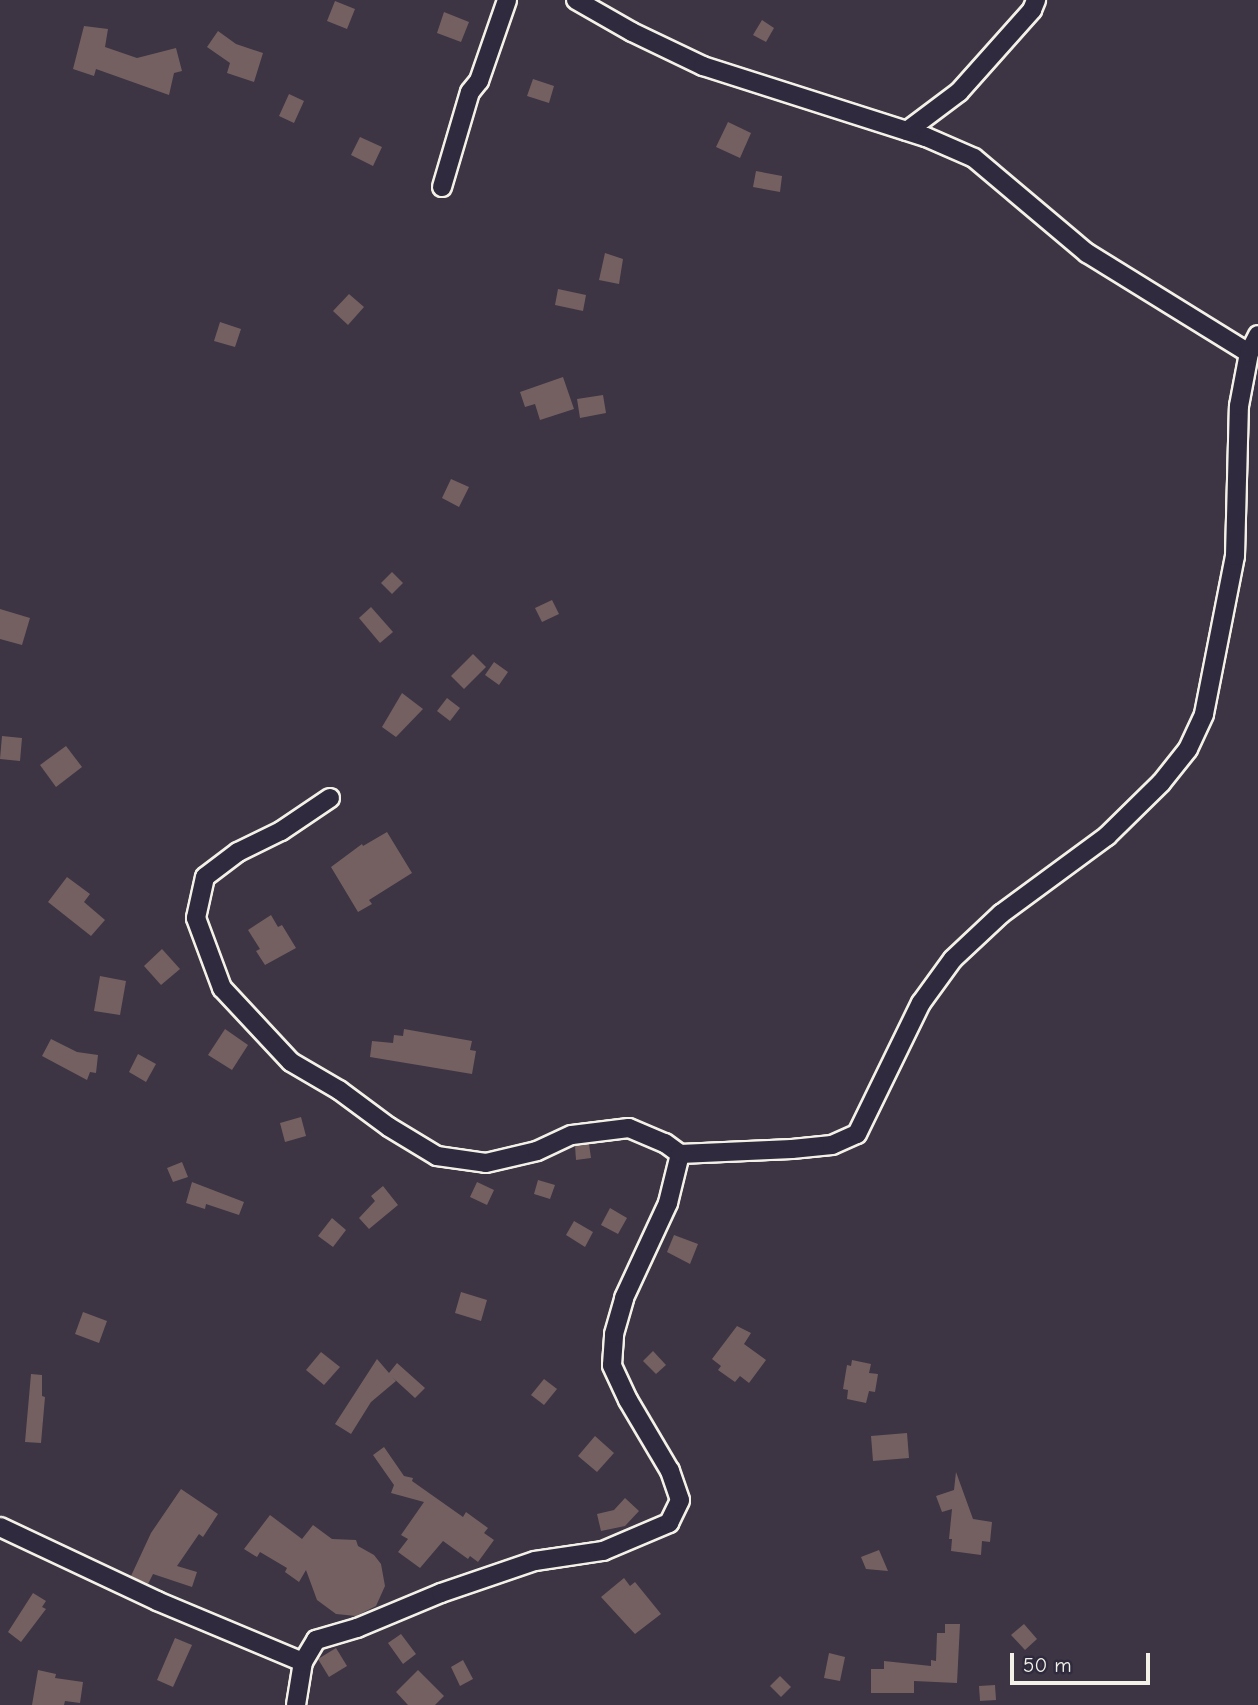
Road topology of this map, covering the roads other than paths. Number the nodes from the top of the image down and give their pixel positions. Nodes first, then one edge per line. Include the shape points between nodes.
1 (507, 0) edge
2 (576, 0) edge
3 (1035, 0) edge
4 (907, 131) junction
5 (442, 187) dead end
6 (1258, 335) edge
7 (1249, 353) junction
8 (331, 798) dead end
9 (680, 1154) junction
10 (0, 1527) edge
11 (303, 1662) junction
12 (296, 1705) edge

1 - 5 street via 479,81 470,92
2 - 4 street via 703,66
3 - 4 street via 959,92
4 - 7 street via 974,158 1087,253
6 - 7 street
7 - 9 street via 1239,406 1235,555 1204,714 1188,749 1107,836 1001,914 953,959 921,1003 857,1134 832,1145
8 - 9 street via 238,852 205,877 196,918 222,988 291,1062 437,1156 486,1163 537,1151 572,1135 629,1128
9 - 11 street via 668,1203 624,1298 612,1365 670,1471 680,1500 668,1522 603,1551 535,1561 316,1640
10 - 11 street via 157,1601
11 - 12 street

